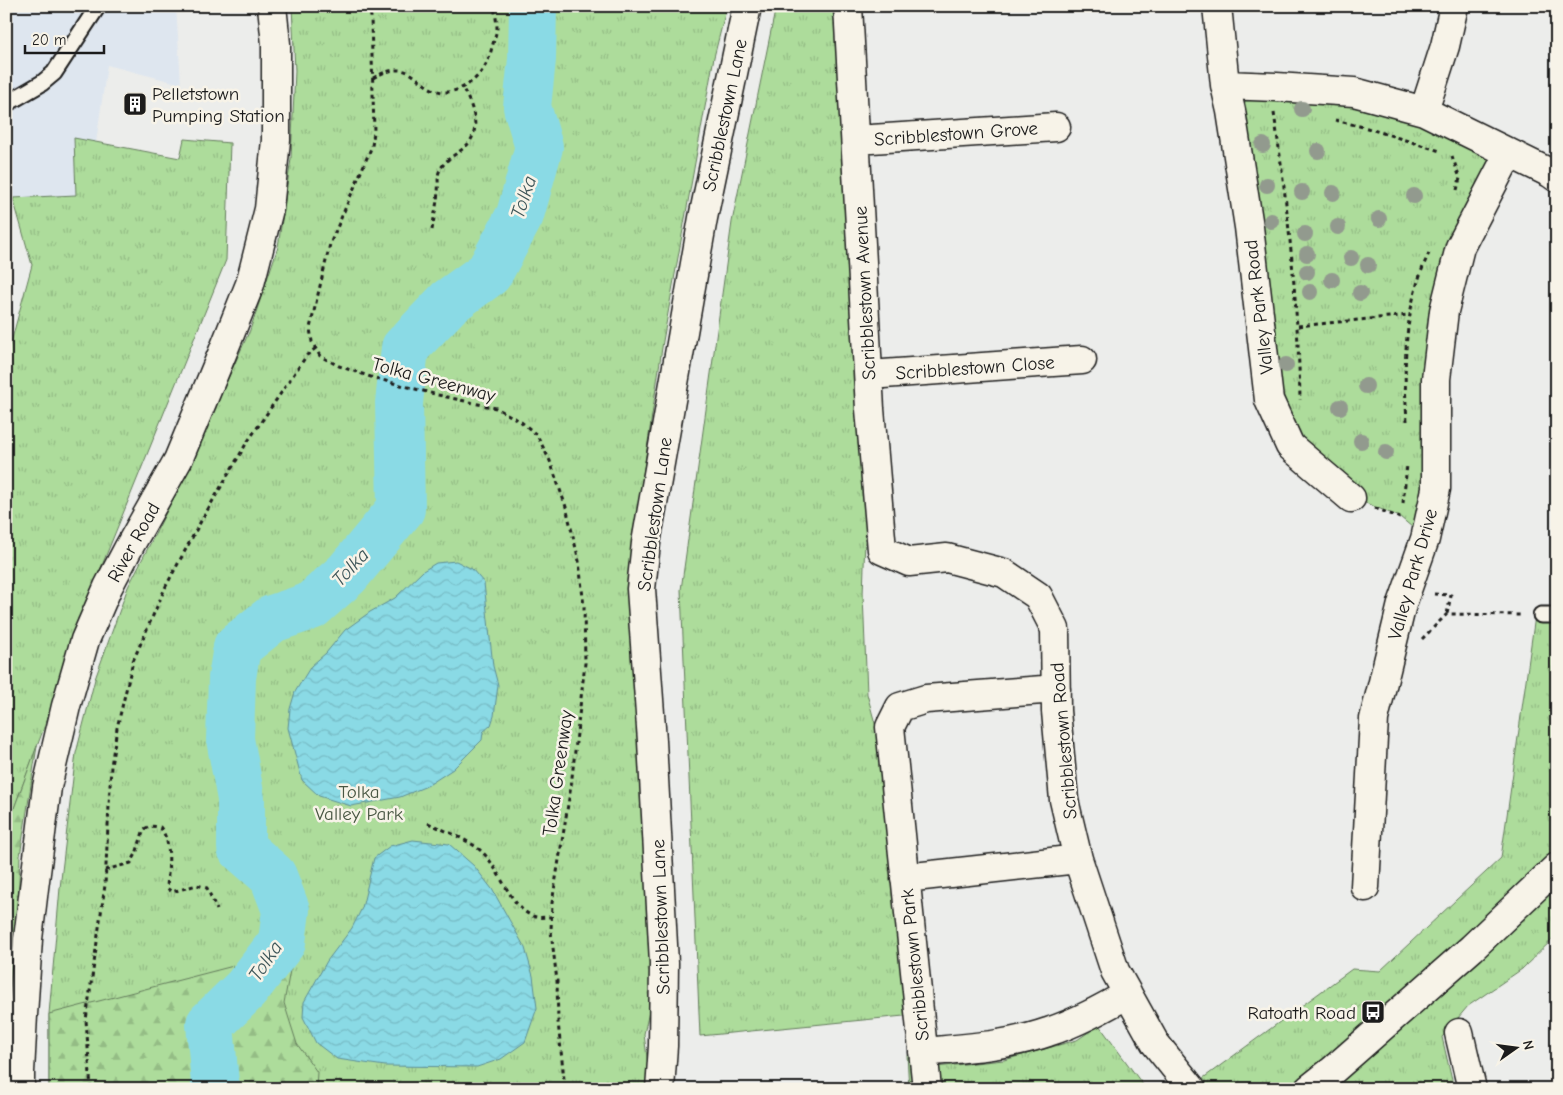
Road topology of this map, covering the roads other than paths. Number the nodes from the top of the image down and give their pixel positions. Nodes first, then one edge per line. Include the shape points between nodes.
1 (98, 6) edge
2 (272, 6) edge
3 (747, 6) edge
4 (848, 6) edge
5 (1217, 6) edge
6 (1454, 6) edge
7 (1225, 85) junction
8 (6, 104) edge
9 (1424, 111) junction
10 (1056, 127) dead end
11 (856, 140) junction
12 (1509, 153) junction
13 (1557, 178) edge
14 (1082, 360) dead end
15 (869, 375) junction
16 (1351, 498) dead end
17 (909, 562) joint
18 (1541, 615) road end
19 (1557, 615) edge
20 (1056, 689) junction
21 (1078, 859) junction
22 (1557, 867) edge
23 (905, 878) junction
24 (1365, 887) dead end
25 (1128, 994) junction
26 (1459, 1033) dead end
27 (923, 1052) junction
28 (20, 1089) edge
29 (660, 1089) edge
30 (927, 1089) edge
31 (1192, 1089) edge
32 (1310, 1089) edge
33 (1472, 1089) edge

1 - 8 lane via 54,73
2 - 28 street, River Road via 276,44 276,140 269,209 250,284 222,354 178,460 108,587 86,640 66,706 47,787 28,939
3 - 29 street, Scribblestown Lane via 702,227 646,543 641,589 664,963
4 - 11 street, Scribblestown Avenue
5 - 7 street, Valley Park Road
6 - 9 street
7 - 9 street via 1354,92
7 - 16 street, Valley Park Road via 1249,227 1269,400 1290,446
9 - 12 street
10 - 11 street, Scribblestown Grove
11 - 15 street, Scribblestown Avenue
12 - 13 street
12 - 24 street, Valley Park Drive via 1460,247 1444,311 1436,379 1436,489 1426,539 1402,604 1374,719
14 - 15 street, Scribblestown Close
15 - 17 street, Scribblestown Avenue via 882,550
17 - 20 street, Scribblestown Road via 948,558 1004,573 1038,596 1055,628
18 - 19 lane
20 - 21 street, Scribblestown Road via 1064,800
20 - 23 street, Scribblestown Park via 926,699 900,707 890,727
21 - 23 street, Scribblestown Park
21 - 25 street, Scribblestown Road via 1115,971
22 - 32 street via 1472,948
23 - 27 street, Scribblestown Park
25 - 27 street, Scribblestown Park via 1048,1032 1000,1044
25 - 31 street, Scribblestown Road via 1155,1042
26 - 33 street
27 - 30 street, Scribblestown Park

